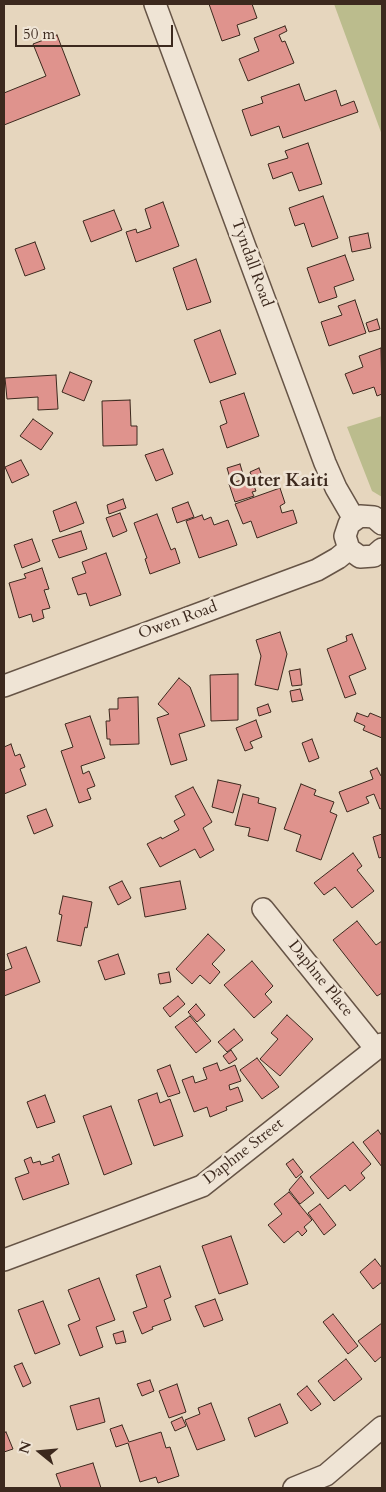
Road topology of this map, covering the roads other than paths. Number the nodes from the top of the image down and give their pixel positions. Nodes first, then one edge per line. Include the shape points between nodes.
1 (155, 4) edge
2 (354, 519) junction
3 (382, 524) edge
4 (349, 549) junction
5 (382, 549) edge
6 (4, 686) edge
7 (263, 910) dead end
8 (379, 1046) edge
9 (4, 1260) edge
10 (382, 1427) edge
11 (294, 1488) edge

1 - 2 street, Tyndall Road via 325,463
2 - 3 street via 374,517
2 - 4 street via 345,536
4 - 5 street via 354,554 367,557
4 - 6 street, Owen Road via 317,570
7 - 8 street, Daphne Place
8 - 9 street, Daphne Street via 202,1186
10 - 11 street via 326,1475

